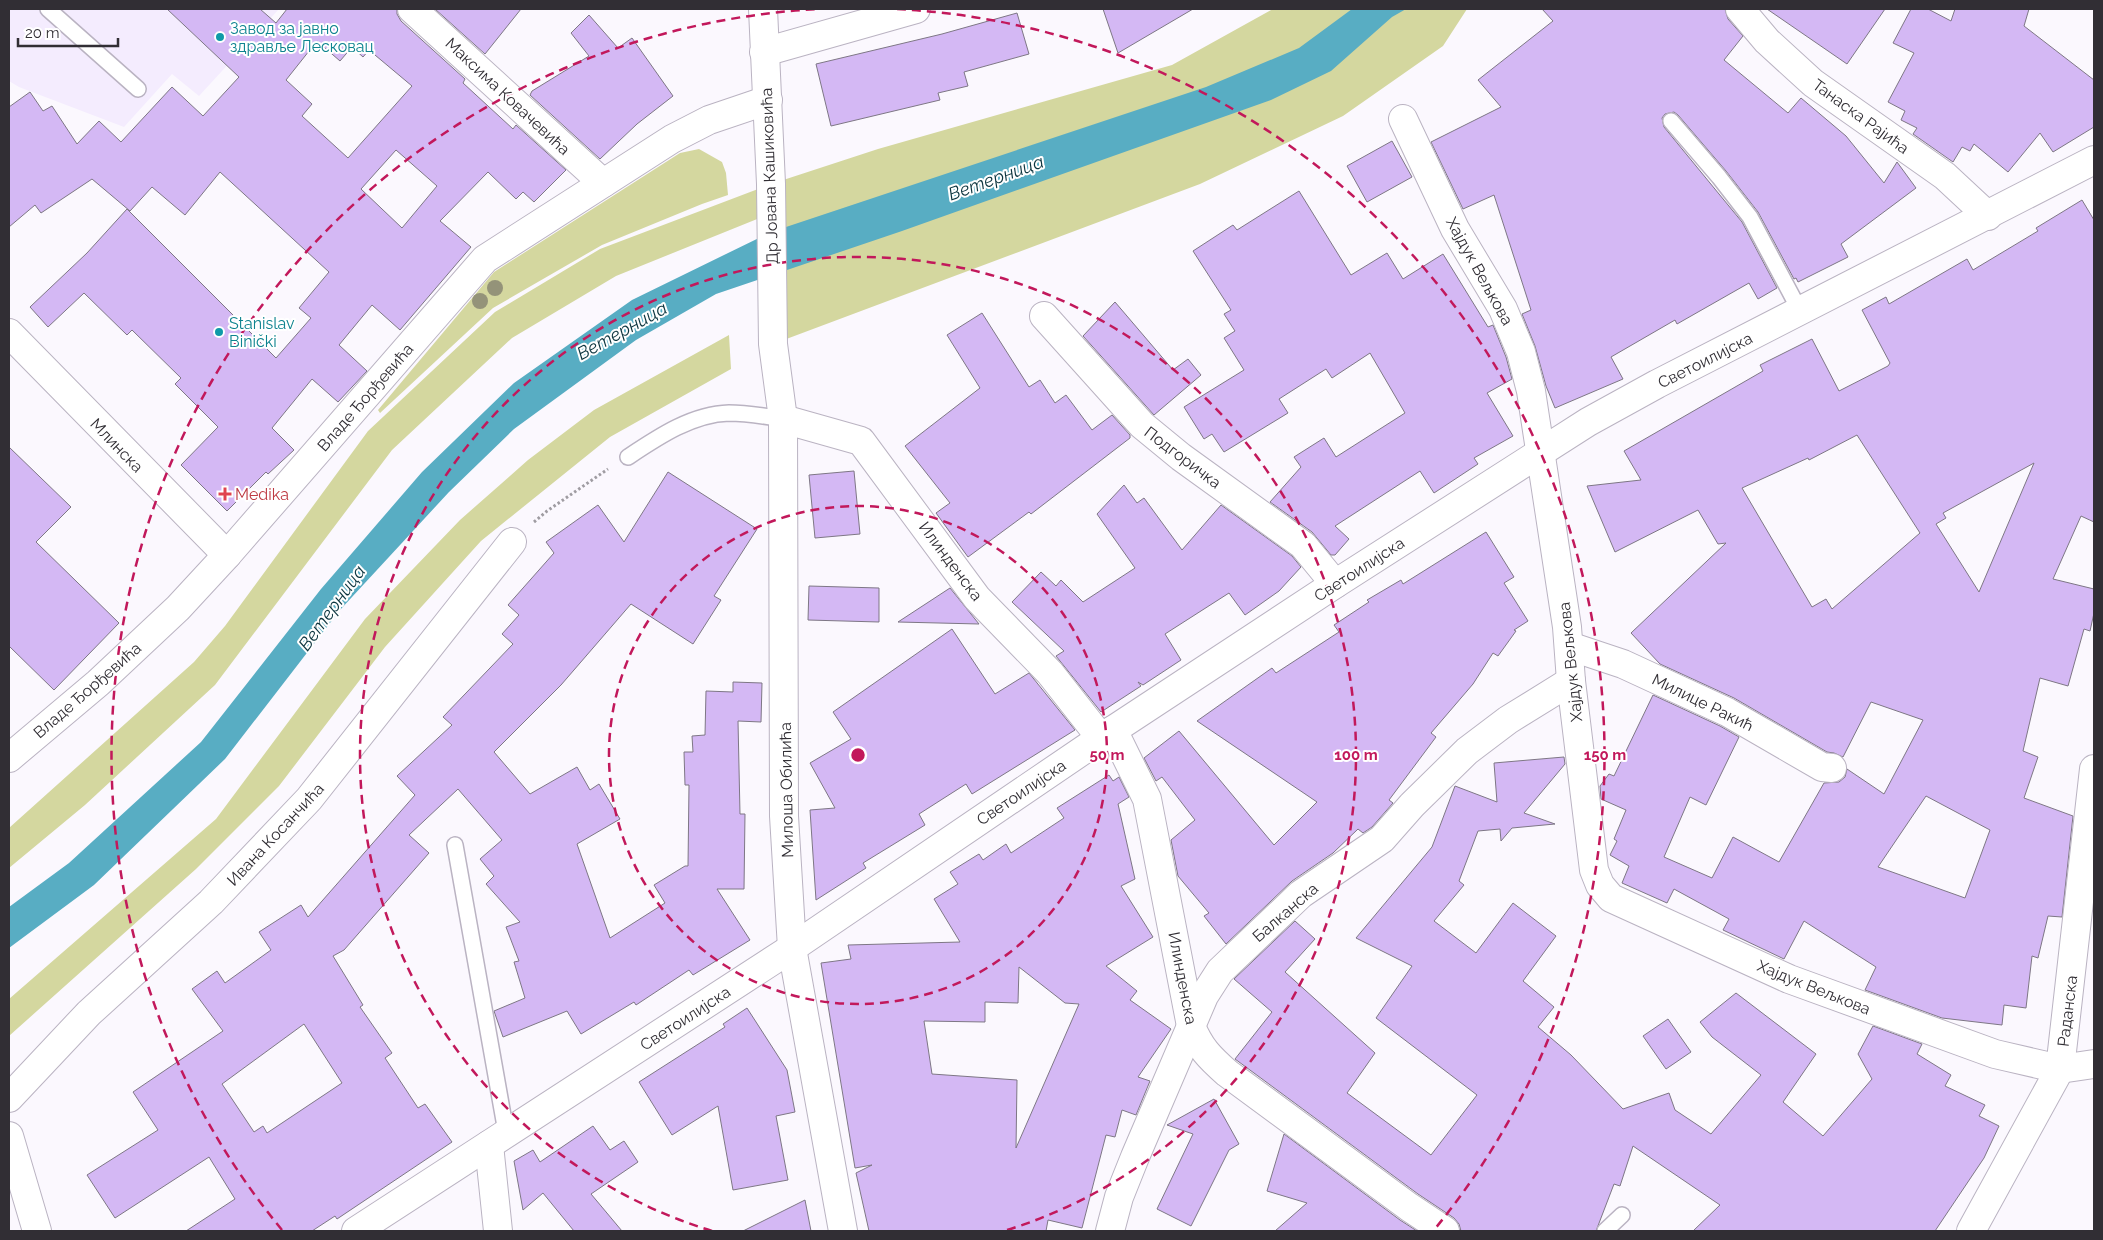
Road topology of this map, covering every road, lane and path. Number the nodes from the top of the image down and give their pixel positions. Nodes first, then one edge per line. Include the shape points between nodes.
1 (48, 9) edge
2 (412, 9) edge
3 (763, 9) edge
4 (916, 9) edge
5 (1740, 9) edge
6 (764, 52) junction
7 (138, 89) dead end
8 (768, 100) junction
9 (1403, 119) dead end
10 (1671, 121) dead end
11 (2094, 160) edge
12 (603, 183) junction
13 (1988, 216) junction
14 (1800, 311) junction
15 (1044, 316) dead end
16 (9, 333) edge
17 (773, 344) joint
18 (783, 419) junction
19 (1541, 452) junction
20 (628, 456) joint
21 (512, 542) joint
22 (227, 555) junction
23 (1335, 584) junction
24 (1568, 646) junction
25 (1571, 681) junction
26 (1107, 734) junction
27 (9, 758) edge
28 (1832, 768) dead end
29 (2094, 769) edge
30 (455, 845) dead end
31 (792, 948) junction
32 (1191, 1026) junction
33 (2094, 1064) edge
34 (2060, 1069) junction
35 (9, 1098) edge
36 (9, 1136) edge
37 (498, 1139) junction
38 (1622, 1215) dead end
39 (36, 1231) edge
40 (356, 1231) edge
41 (498, 1231) edge
42 (843, 1231) edge
43 (1110, 1231) edge
44 (1445, 1231) edge
45 (1605, 1231) edge
46 (1971, 1231) edge

1 - 7 lane
2 - 12 street, Максима Ковачевића
3 - 6 street, Др Јована Кашиковића
4 - 6 street
5 - 13 street, Танаска Рајића via 1767,41 1813,83 1945,176
6 - 8 street, Др Јована Кашиковића
8 - 12 street, Владе Ђорђевића via 709,120 672,139
8 - 17 street, Др Јована Кашиковића
9 - 19 street, Хајдук Вељкова via 1456,230 1503,309 1521,352
10 - 14 lane via 1750,217
11 - 13 street, Светоилијска
12 - 22 street, Владе Ђорђевића via 485,259
13 - 14 street, Светоилијска
14 - 19 street, Светоилијска via 1648,389
15 - 23 street, Подгоричка via 1142,426 1303,545
16 - 22 street, Млинска
17 - 18 street, Милоша Обилића
18 - 20 lane via 728,413 691,421
18 - 26 street, Илинденска via 861,441 978,598
18 - 31 street, Милоша Обилића via 784,816
19 - 23 street, Светоилијска
19 - 24 street, Хајдук Вељкова
20 - 21 path via 586,482
21 - 35 street, Ивана Косанчића via 309,799 212,902 89,1013
22 - 27 street, Владе Ђорђевића via 178,608
23 - 26 street, Светоилијска
24 - 25 street, Хајдук Вељкова
24 - 28 street, Милице Ракић via 1623,664 1727,712 1822,767
25 - 32 street, Балканска via 1508,720 1467,751 1382,839 1301,894 1220,971
25 - 34 street, Хајдук Вељкова via 1594,870 1610,898 1789,979 1995,1054
26 - 31 street, Светоилијска
26 - 32 street, Илинденска via 1148,799
29 - 34 street, Раданска
30 - 37 lane
31 - 37 street, Светоилијска
31 - 42 street, Милоша Обилића
32 - 43 street, Балканска via 1119,1197
32 - 44 street, Илинденска via 1203,1050 1227,1073
33 - 34 street
34 - 46 street, Раданска
36 - 39 street
37 - 40 street, Светоилијска
37 - 41 street
38 - 45 lane

